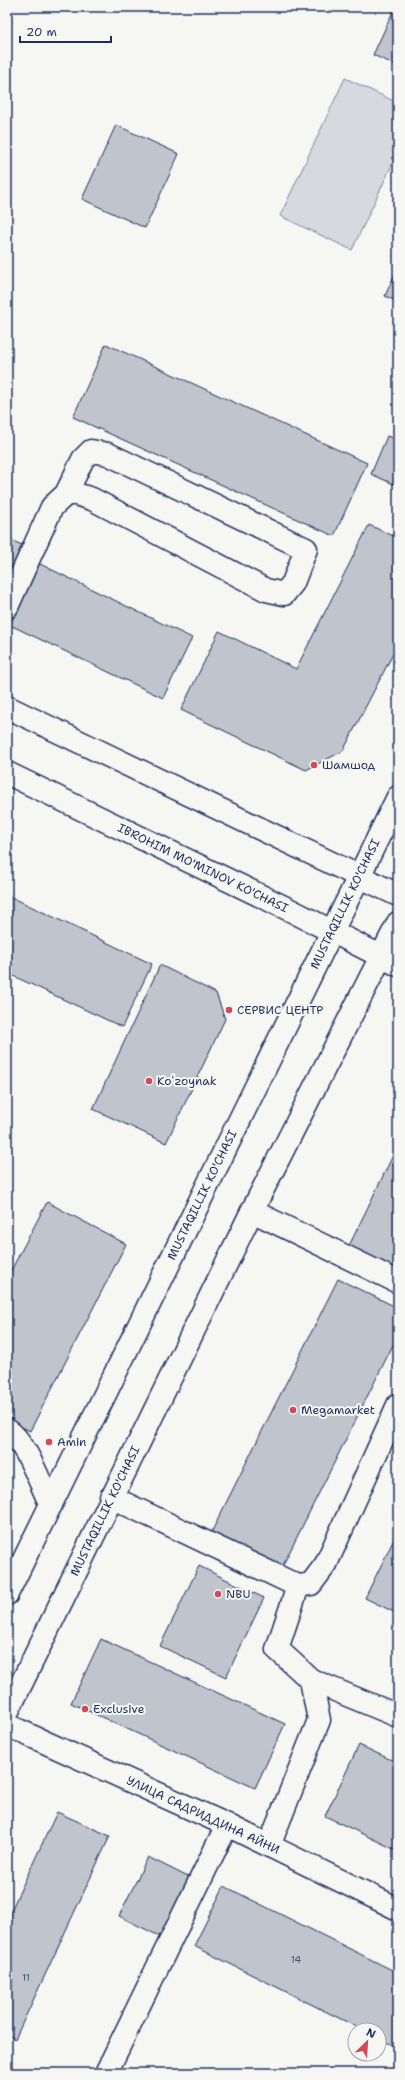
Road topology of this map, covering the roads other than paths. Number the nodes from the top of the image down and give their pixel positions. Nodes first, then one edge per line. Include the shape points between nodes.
1 (66, 494) junction
2 (7, 607) edge
3 (7, 707) edge
4 (7, 773) edge
5 (398, 797) edge
6 (359, 877) junction
7 (398, 895) edge
8 (398, 923) edge
9 (331, 932) junction
10 (390, 961) edge
11 (252, 1211) junction
12 (398, 1282) edge
13 (398, 1405) edge
14 (7, 1430) edge
15 (111, 1497) junction
16 (51, 1505) junction
17 (298, 1586) junction
18 (7, 1594) edge
19 (311, 1680) junction
20 (7, 1713) edge
21 (398, 1716) edge
22 (7, 1725) edge
23 (227, 1825) junction
24 (269, 1846) junction
25 (398, 1909) edge
26 (106, 2073) edge

1 - 1 main road via 83,459 91,451 108,454 306,549 293,583 284,594 266,590 92,499
1 - 2 main road via 52,508
3 - 6 main road
4 - 9 main road, IBROHIM MO'MINOV KO'CHASI
5 - 6 main road, MUSTAQILLIK KO'CHASI
6 - 7 main road
6 - 9 main road, MUSTAQILLIK KO'CHASI
8 - 10 main road, MUSTAQILLIK KO'CHASI
9 - 10 main road, IBROHIM MO'MINOV KO'CHASI
9 - 16 main road, MUSTAQILLIK KO'CHASI
10 - 11 main road, MUSTAQILLIK KO'CHASI
11 - 12 main road
11 - 15 main road, MUSTAQILLIK KO'CHASI
13 - 17 main road via 326,1564 311,1584
14 - 16 main road via 15,1435 26,1451
15 - 17 main road
15 - 20 main road, MUSTAQILLIK KO'CHASI
16 - 18 main road, MUSTAQILLIK KO'CHASI
17 - 19 main road via 277,1649
19 - 21 main road
19 - 24 main road via 319,1720
22 - 23 main road, УЛИЦА САДРИДДИНА АЙНИ
23 - 24 main road, УЛИЦА САДРИДДИНА АЙНИ
23 - 26 main road
24 - 25 main road, УЛИЦА САДРИДДИНА АЙНИ

